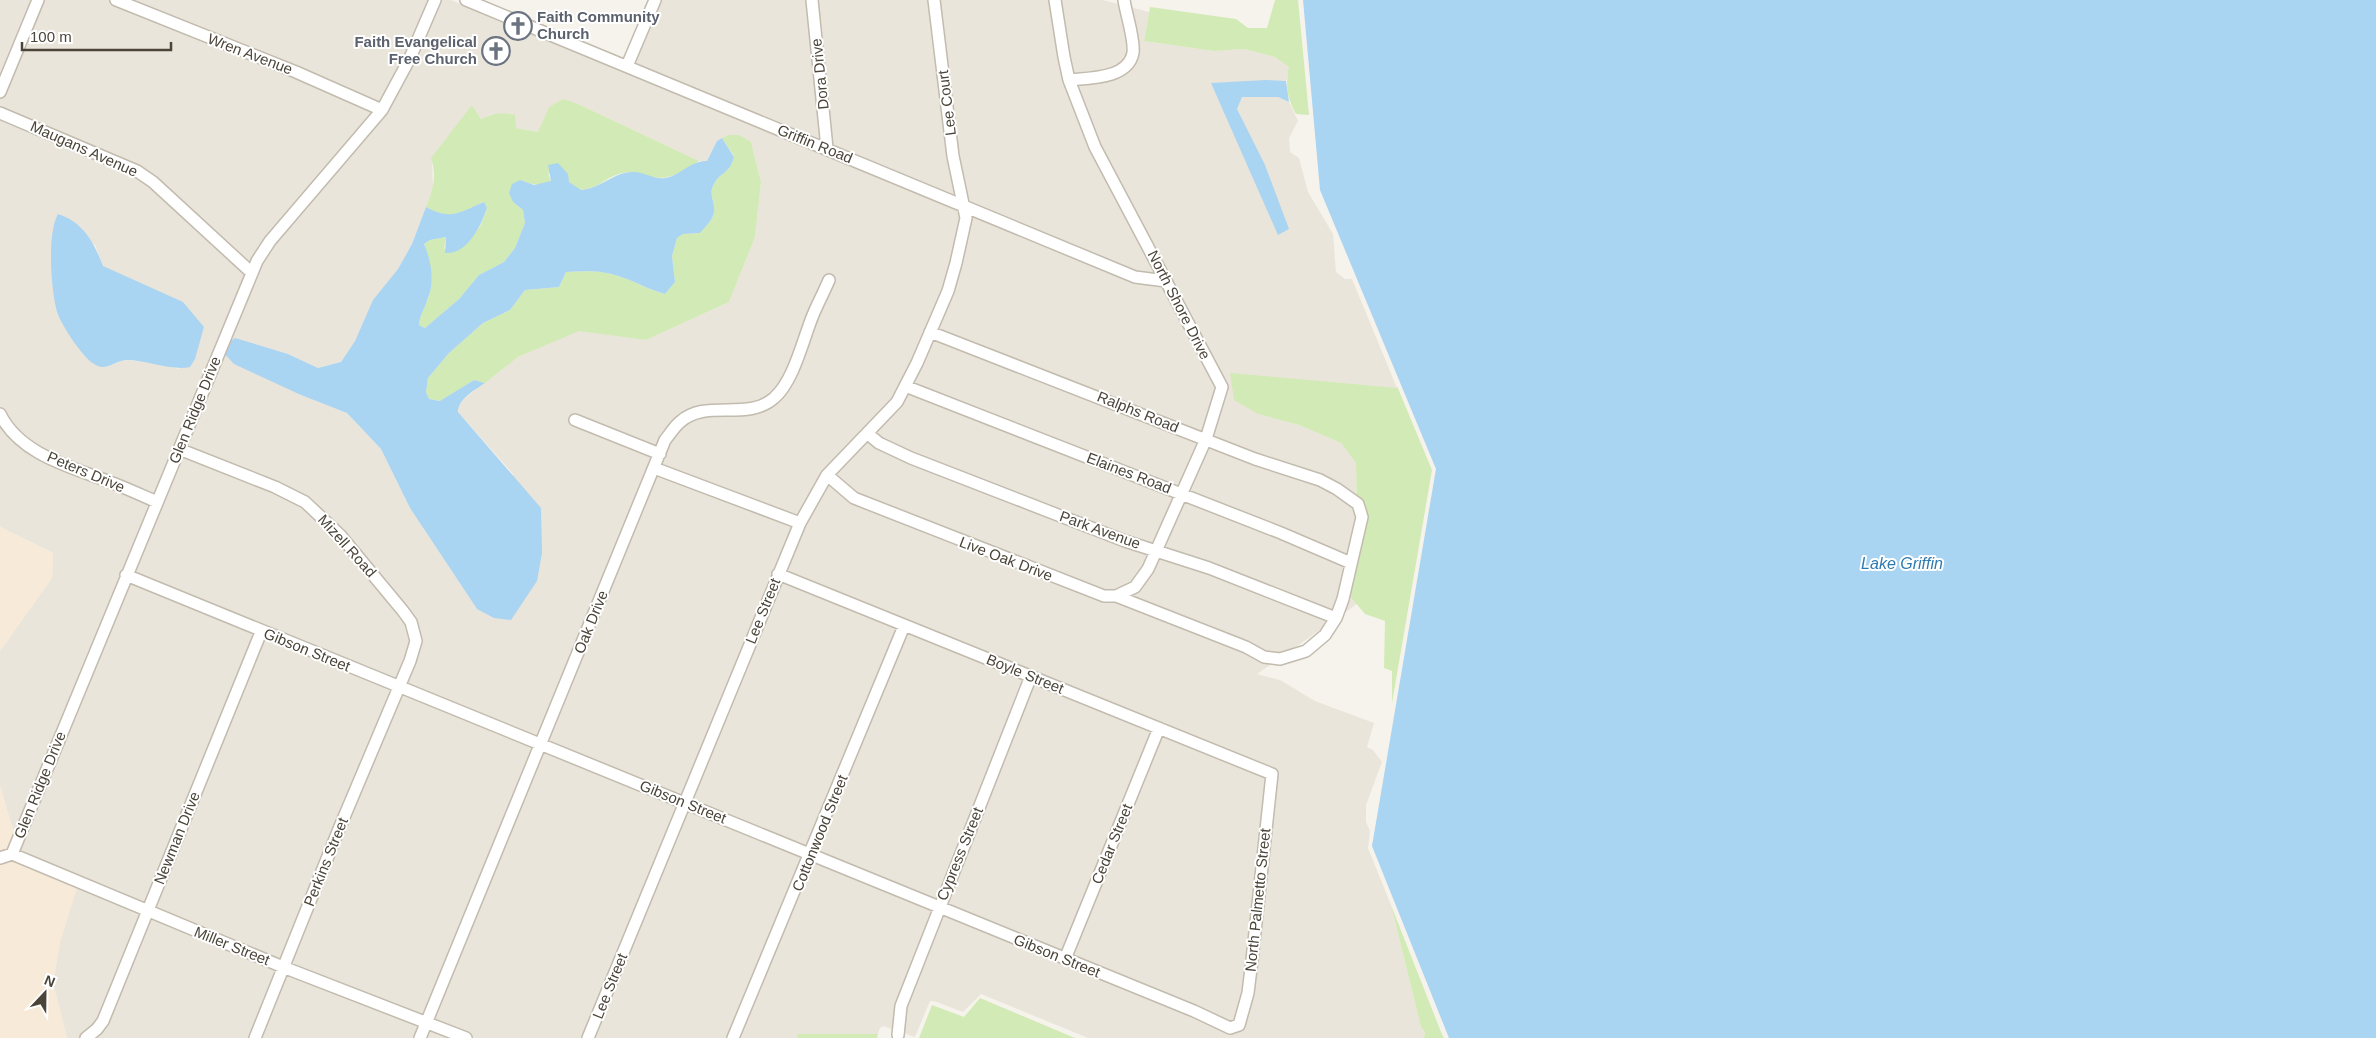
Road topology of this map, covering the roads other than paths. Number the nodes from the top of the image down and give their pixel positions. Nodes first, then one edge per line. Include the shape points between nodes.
1 (38, 0) edge
2 (116, 0) edge
3 (435, 0) edge
4 (466, 0) edge
5 (654, 0) edge
6 (812, 0) edge
7 (934, 0) edge
8 (1055, 0) edge
9 (1124, 0) edge
10 (627, 66) junction
11 (1069, 80) junction
12 (0, 92) edge
13 (382, 110) junction
14 (0, 113) edge
15 (827, 148) junction
16 (962, 206) junction
17 (252, 273) junction
18 (829, 280) dead end
19 (1166, 281) junction
20 (930, 332) junction
21 (905, 386) junction
22 (0, 414) edge
23 (574, 420) dead end
24 (868, 434) junction
25 (1206, 439) junction
26 (179, 449) junction
27 (660, 454) junction
28 (654, 468) junction
29 (827, 475) junction
30 (1182, 494) junction
31 (156, 502) junction
32 (800, 523) junction
33 (1157, 551) junction
34 (1351, 563) junction
35 (778, 574) junction
36 (126, 576) junction
37 (1116, 596) junction
38 (1336, 618) junction
39 (904, 626) junction
40 (262, 632) junction
41 (1031, 676) junction
42 (400, 688) junction
43 (1159, 728) junction
44 (540, 745) junction
45 (1272, 774) joint
46 (684, 803) junction
47 (12, 854) junction
48 (811, 855) junction
49 (0, 858) edge
50 (938, 907) junction
51 (147, 911) junction
52 (1064, 959) junction
53 (283, 966) junction
54 (426, 1022) junction
55 (1239, 1026) joint
56 (898, 1035) dead end
57 (86, 1038) edge
58 (255, 1038) edge
59 (420, 1038) edge
60 (466, 1038) edge
61 (588, 1038) edge
62 (733, 1038) edge

1 - 12 street
2 - 13 street, Wren Avenue
3 - 13 street, Glen Ridge Drive via 410,58
4 - 10 street, Griffin Road
5 - 10 street
6 - 15 street, Dora Drive
7 - 16 street, Lee Court
8 - 11 street, North Shore Drive
9 - 11 street via 1132,44 1131,59 1120,71 1112,74
10 - 15 street, Griffin Road
11 - 19 street, North Shore Drive via 1095,147
13 - 17 street, Glen Ridge Drive via 270,241
14 - 17 street, Maugans Avenue via 137,171
15 - 16 street, Griffin Road
16 - 19 street, Griffin Road via 1135,277
16 - 20 street, Lee Street via 966,218 956,263
17 - 26 street, Glen Ridge Drive
18 - 27 street, Oak Drive via 787,382 775,398 757,408 692,415 673,429
19 - 25 street, North Shore Drive via 1222,387
20 - 21 street, Lee Street
20 - 25 street, Ralphs Road
21 - 24 street, Lee Street via 897,402
21 - 30 street, Elaines Road
22 - 31 street, Peters Drive via 18,439 41,453
23 - 27 street
24 - 29 street, Lee Street
24 - 33 street, Park Avenue via 911,458
25 - 30 street, North Shore Drive
25 - 34 street, Ralphs Road via 1320,480 1358,504 1362,518
26 - 31 street, Glen Ridge Drive
26 - 42 street, Mizell Road via 291,494 305,502 340,534 411,622 415,648
27 - 28 street, Oak Drive
28 - 32 street
28 - 44 street, Oak Drive
29 - 32 street, Lee Street
29 - 37 street, Live Oak Drive via 854,498 1104,596
30 - 33 street, North Shore Drive
30 - 34 street, Elaines Road
31 - 36 street, Glen Ridge Drive
32 - 35 street, Lee Street
33 - 37 street, North Shore Drive via 1142,579 1126,593
33 - 38 street, Park Avenue
34 - 38 street
35 - 39 street, Boyle Street
35 - 46 street, Lee Street
36 - 40 street, Gibson Street
36 - 47 street, Glen Ridge Drive
37 - 38 street, Live Oak Drive via 1264,657 1280,659 1316,645
39 - 41 street, Boyle Street
39 - 48 street, Cottonwood Street
40 - 42 street, Gibson Street
40 - 51 street, Newman Drive
41 - 43 street, Boyle Street
41 - 50 street, Cypress Street
42 - 44 street, Gibson Street
42 - 53 street, Perkins Street
43 - 45 street, Boyle Street
43 - 52 street, Cedar Street
44 - 46 street, Gibson Street
44 - 54 street, Oak Drive
45 - 55 street, North Palmetto Street via 1248,993
46 - 48 street, Gibson Street
46 - 61 street, Lee Street
47 - 49 street
47 - 51 street, Miller Street
48 - 50 street, Gibson Street
48 - 62 street, Cottonwood Street
50 - 52 street, Gibson Street
50 - 56 street, Cypress Street via 901,1006
51 - 53 street, Miller Street
51 - 57 street, Newman Drive via 103,1021
52 - 55 street, Gibson Street via 1230,1028
53 - 54 street, Miller Street
53 - 58 street, Perkins Street
54 - 59 street, Oak Drive
54 - 60 street, Miller Street

